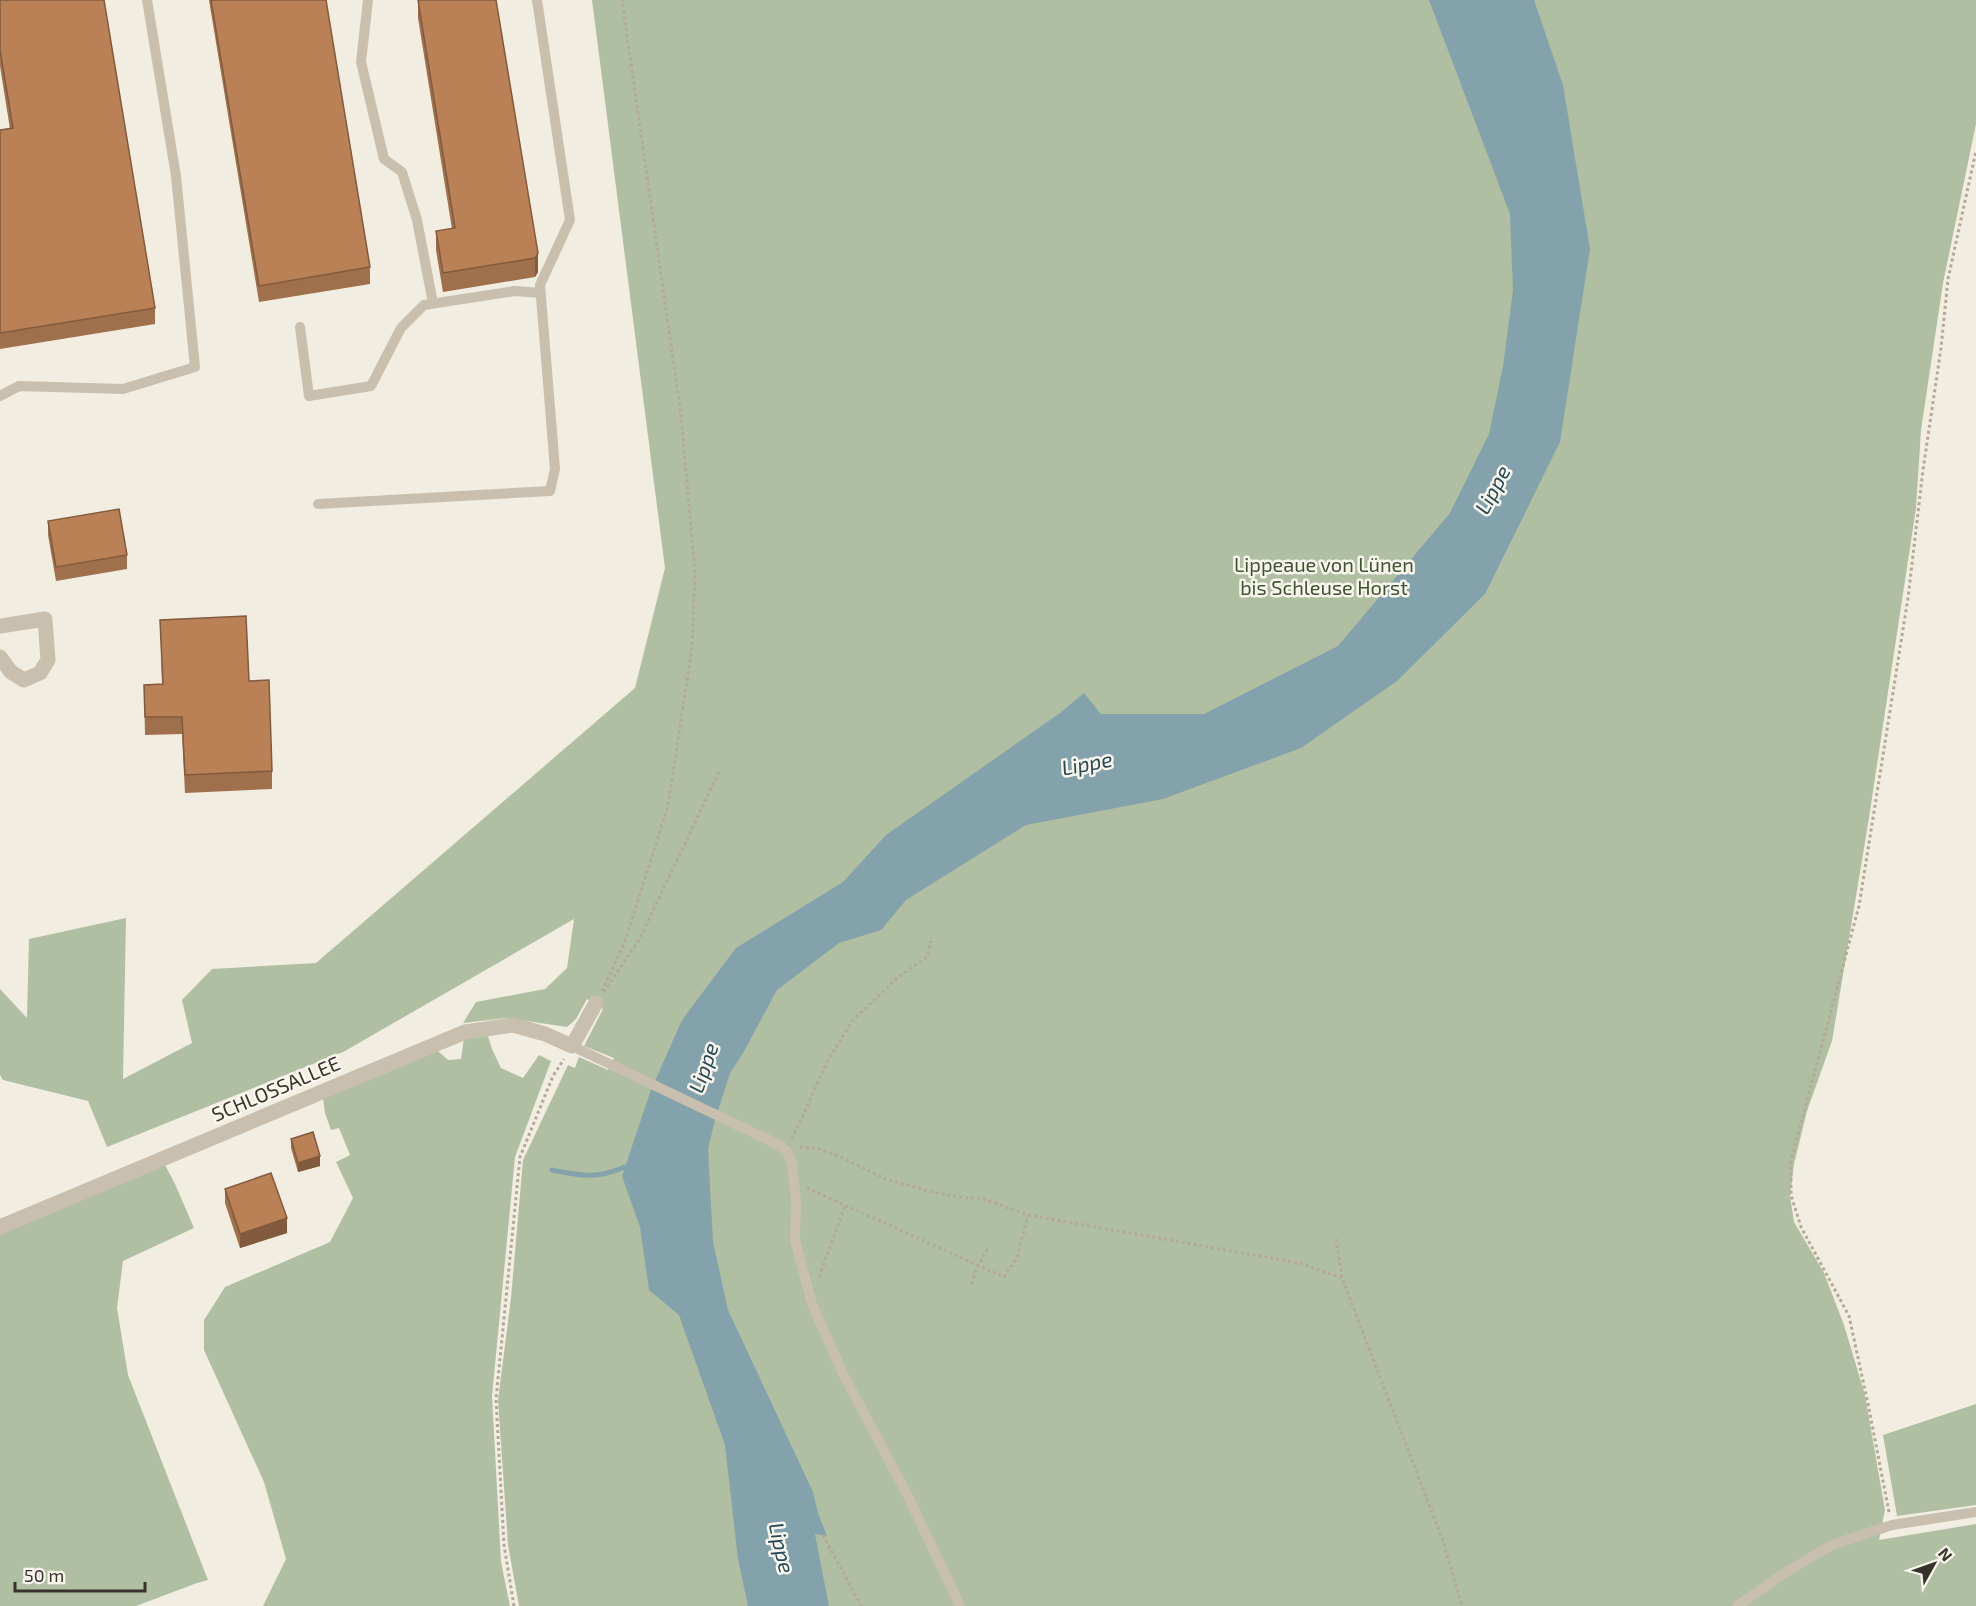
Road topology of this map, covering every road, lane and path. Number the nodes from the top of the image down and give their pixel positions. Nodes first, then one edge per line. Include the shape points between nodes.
1 (147, 0) edge
2 (368, 0) edge
3 (537, 0) edge
4 (622, 0) edge
5 (1976, 151) edge
6 (541, 293) junction
7 (433, 303) junction
8 (300, 327) dead end
9 (0, 396) edge
10 (318, 504) dead end
11 (0, 626) edge
12 (0, 657) edge
13 (719, 772) dead end
14 (931, 941) dead end
15 (596, 1003) junction
16 (577, 1048) junction
17 (553, 1076) dead end
18 (787, 1152) junction
19 (806, 1188) dead end
20 (845, 1206) junction
21 (1028, 1215) junction
22 (0, 1227) edge
23 (1336, 1239) dead end
24 (988, 1248) dead end
25 (978, 1266) junction
26 (1342, 1278) junction
27 (971, 1284) dead end
28 (807, 1287) junction
29 (1976, 1512) edge
30 (1892, 1525) junction
31 (823, 1535) dead end
32 (514, 1606) edge
33 (861, 1606) edge
34 (960, 1606) edge
35 (1462, 1606) edge
36 (1737, 1606) edge

1 - 9 lane via 176,176 195,367 123,389 20,386
2 - 7 lane via 362,62 384,159 402,172 417,220
3 - 6 lane via 570,220 540,285
4 - 15 path via 681,415 696,573 692,648 668,806 624,944
5 - 30 path via 1948,279 1908,598 1859,906 1791,1161 1791,1195 1801,1227 1849,1316
6 - 7 lane via 515,291
6 - 10 lane via 555,469 550,491
7 - 8 lane via 424,305 401,328 371,386 309,396
11 - 12 street via 45,619 48,660 40,673 24,680 11,672
13 - 15 path via 640,938
14 - 18 path via 927,957 896,979 853,1020 828,1060
15 - 16 street
16 - 18 lane
16 - 22 street, SCHLOSSALLEE via 513,1026 465,1032
17 - 32 path via 520,1156 496,1399 504,1545
18 - 21 path via 802,1146 819,1149 886,1179 933,1192 981,1198
18 - 28 lane via 795,1192 795,1239
19 - 20 path
20 - 25 path
20 - 28 path via 817,1283
21 - 25 path via 1017,1258 1004,1277
21 - 26 path via 1299,1263
23 - 26 path
24 - 25 path
25 - 27 path
26 - 35 path via 1443,1541
28 - 34 lane via 843,1374 908,1496
29 - 30 lane
30 - 36 lane via 1832,1545
31 - 33 path

